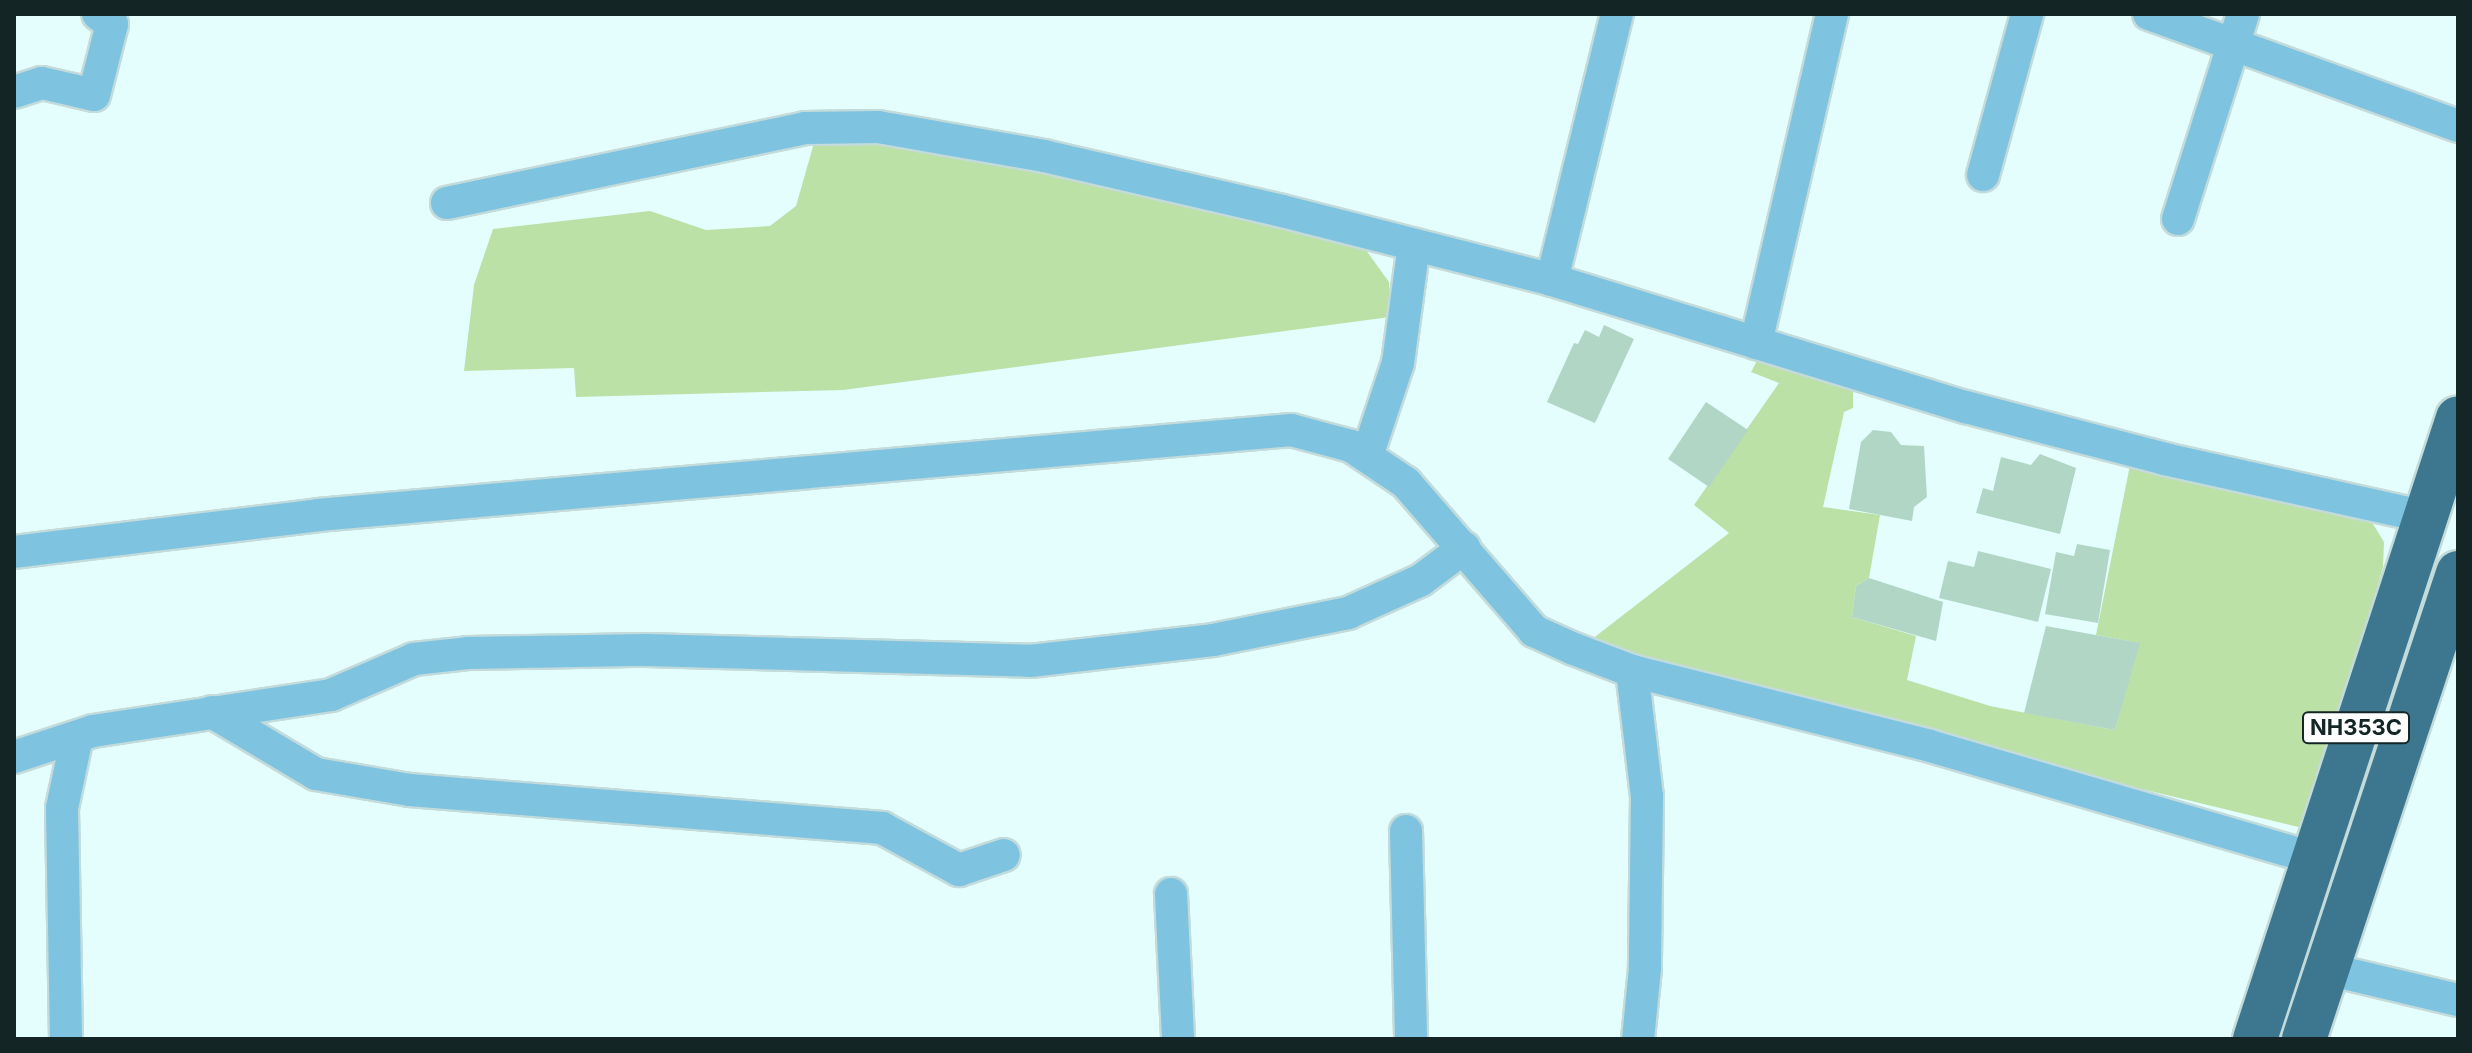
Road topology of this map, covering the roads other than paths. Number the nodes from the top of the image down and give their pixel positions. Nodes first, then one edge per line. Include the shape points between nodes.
1 (98, 14) edge
2 (1617, 14) edge
3 (1832, 14) edge
4 (2027, 14) edge
5 (2149, 14) edge
6 (2238, 28) edge
7 (14, 92) edge
8 (2458, 126) edge
9 (1983, 175) dead end
10 (447, 203) dead end
11 (2178, 219) dead end
12 (1414, 245) junction
13 (1552, 280) junction
14 (1756, 343) junction
15 (2458, 418) edge
16 (1367, 456) junction
17 (2426, 517) junction
18 (1464, 548) junction
19 (14, 552) edge
20 (2458, 573) edge
21 (1632, 671) junction
22 (212, 712) junction
23 (77, 737) junction
24 (14, 757) edge
25 (1406, 831) dead end
26 (1004, 855) dead end
27 (2314, 858) junction
28 (1171, 894) dead end
29 (2327, 969) junction
30 (2458, 1000) edge
31 (66, 1039) edge
32 (1178, 1039) edge
33 (1411, 1039) edge
34 (1638, 1039) edge
35 (2255, 1039) edge
36 (2304, 1039) edge

1 - 7 street via 112,24 94,95 42,83
2 - 13 street
3 - 14 street
4 - 9 street
5 - 6 street
6 - 8 street
6 - 11 street
10 - 12 street via 805,128 878,127 1044,156
12 - 13 street
12 - 16 street via 1398,363
13 - 14 street
14 - 17 street via 2165,459
15 - 17 highway, NH353C
16 - 18 street via 1406,483
16 - 19 street via 1351,446 1291,430 1222,432 318,515
17 - 27 highway, NH353C
18 - 21 street via 1534,631
18 - 22 street via 1421,580 1348,613 1213,640 1030,661 647,650 468,653 414,659 331,695
20 - 29 highway, NH353C
21 - 27 street via 1930,746
21 - 34 street via 1647,796 1645,968
22 - 23 street
22 - 26 street via 316,774 410,790 882,828 959,870
23 - 24 street
23 - 31 street via 62,808
25 - 33 street
27 - 35 highway, NH353C
28 - 32 street
29 - 30 street
29 - 36 highway, NH353C

